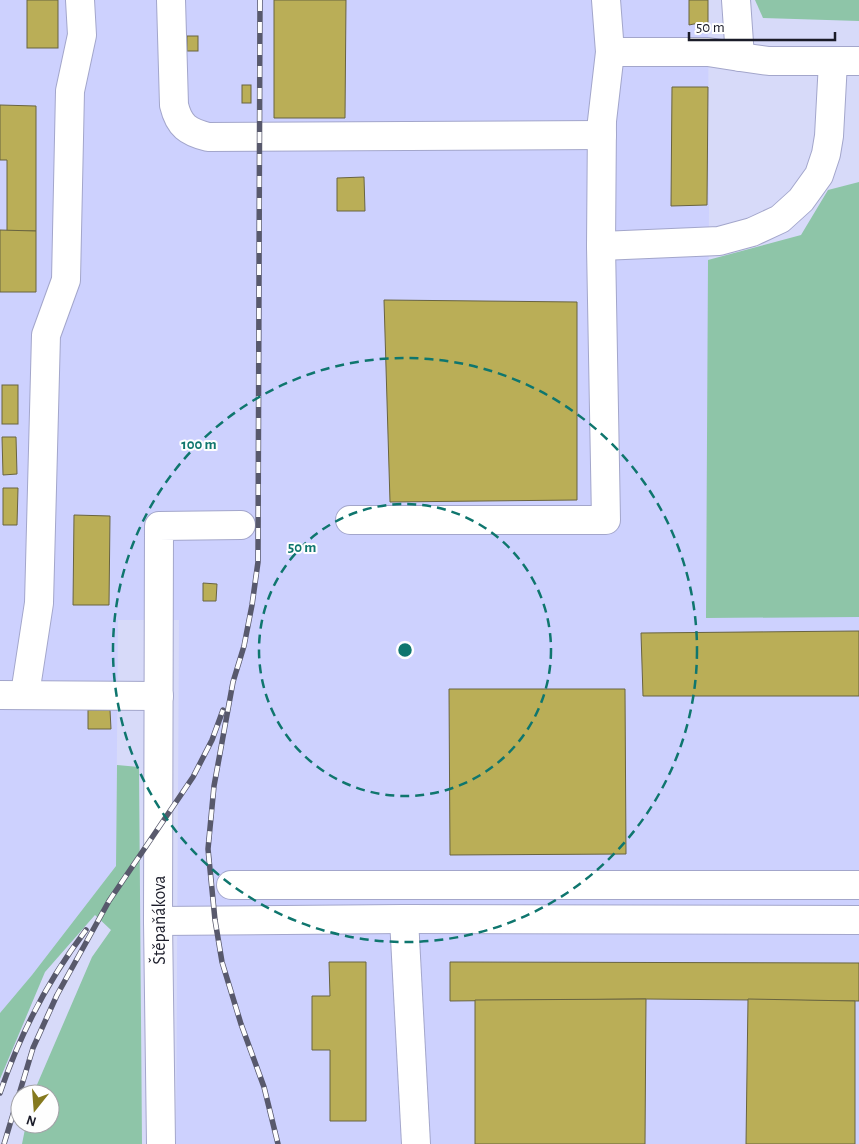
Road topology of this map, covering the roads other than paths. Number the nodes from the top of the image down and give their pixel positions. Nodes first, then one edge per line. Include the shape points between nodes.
1 (80, 0) edge
2 (171, 0) edge
3 (606, 0) edge
4 (736, 0) edge
5 (610, 52) junction
6 (740, 57) junction
7 (846, 62) edge
8 (602, 134) junction
9 (601, 246) junction
10 (350, 520) dead end
11 (241, 525) dead end
12 (12, 694) edge
13 (159, 696) junction
14 (859, 885) edge
15 (231, 886) dead end
16 (404, 919) junction
17 (859, 920) edge
18 (158, 921) junction
19 (161, 1144) edge
20 (416, 1144) edge

1 - 12 street via 82,35 70,92 66,280 46,335 39,603
2 - 8 street via 174,105 177,117 195,133 208,137
3 - 5 street
4 - 6 street
5 - 6 street via 708,52
5 - 8 street
6 - 7 street
7 - 9 street via 819,175 801,200 780,219 752,232 719,241
8 - 9 street
9 - 10 street via 606,520
11 - 13 street, Štěpaňákova via 159,526
12 - 13 street
13 - 18 street, Štěpaňákova
14 - 15 street
16 - 17 street
16 - 18 street
16 - 20 street
18 - 19 street, Štěpaňákova

